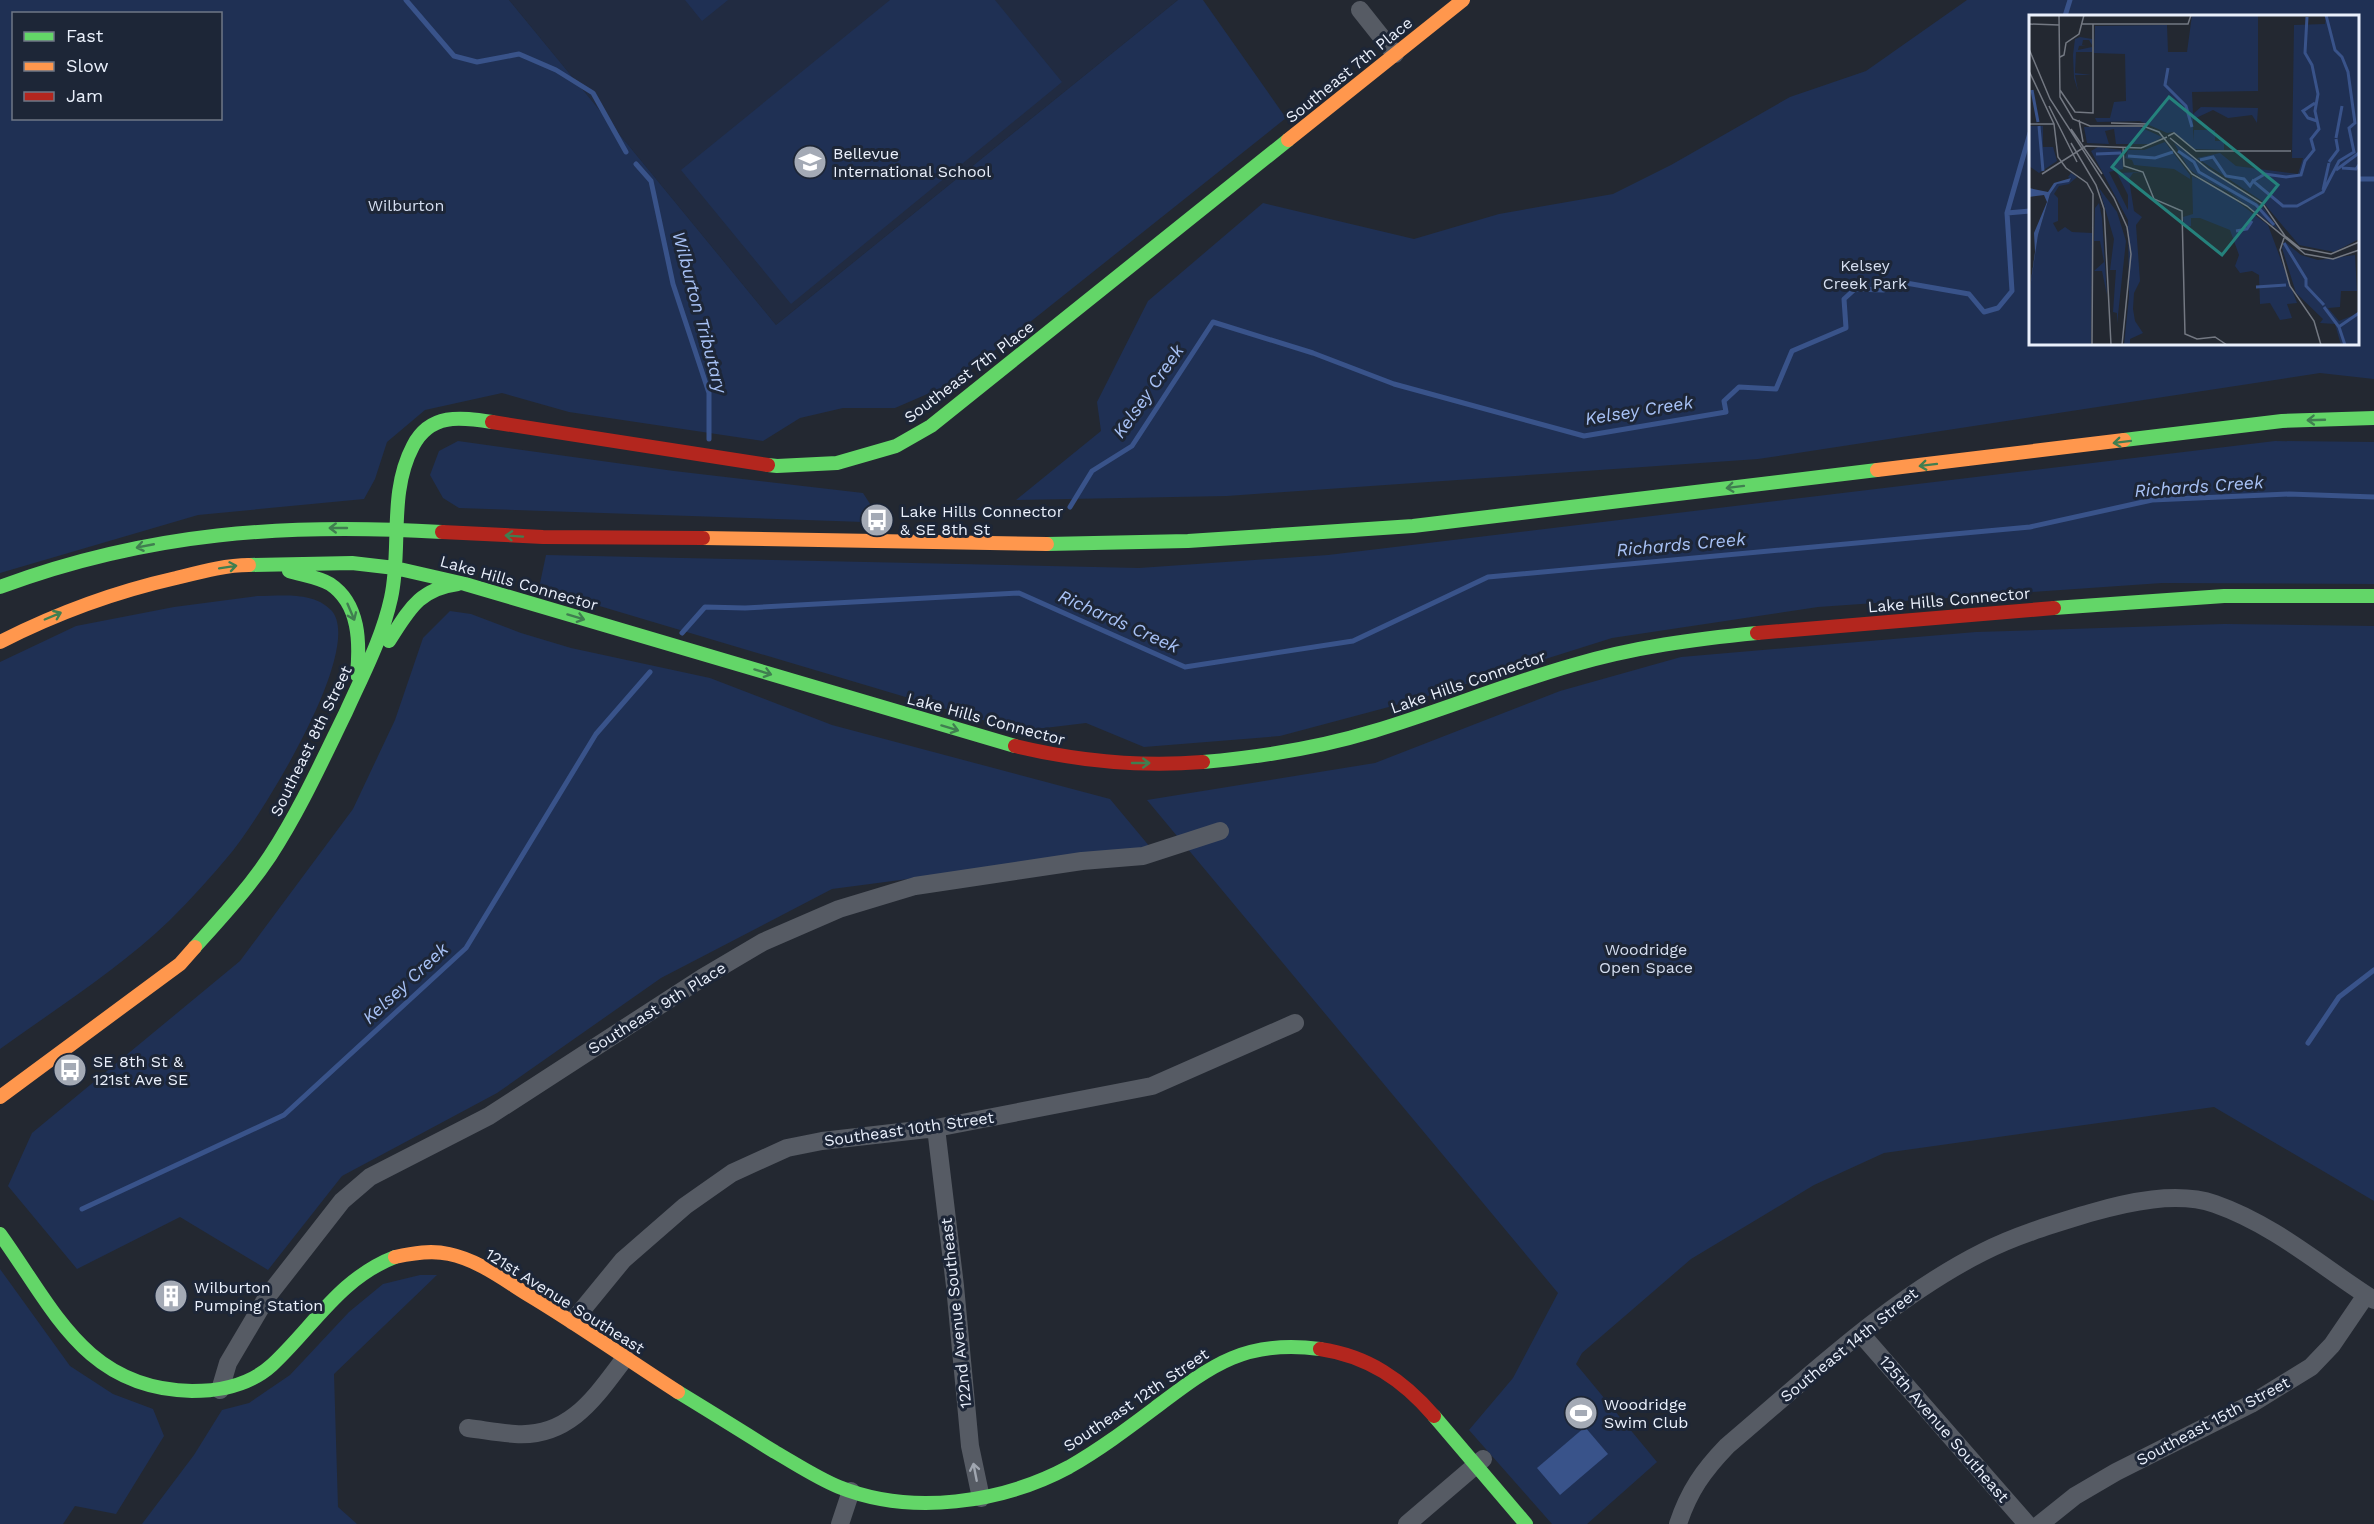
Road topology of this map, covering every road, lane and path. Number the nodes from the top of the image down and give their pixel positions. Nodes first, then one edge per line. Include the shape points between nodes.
1 (1462, 0) edge
2 (1360, 10) dead end
3 (1395, 54) junction
4 (2374, 418) edge
5 (397, 529) junction
6 (268, 565) junction
7 (395, 568) junction
8 (465, 584) junction
9 (0, 587) edge
10 (2374, 596) edge
11 (0, 642) edge
12 (355, 691) junction
13 (1220, 831) dead end
14 (1295, 1023) dead end
15 (14, 1087) junction
16 (0, 1097) edge
17 (0, 1111) edge
18 (936, 1128) junction
19 (1, 1234) edge
20 (2370, 1298) edge
21 (573, 1321) junction
22 (1861, 1334) junction
23 (625, 1358) junction
24 (220, 1390) junction
25 (468, 1428) dead end
26 (1480, 1462) junction
27 (851, 1491) junction
28 (981, 1498) junction
29 (840, 1524) edge
30 (1407, 1524) edge
31 (1526, 1524) edge
32 (1678, 1524) edge
33 (2027, 1524) edge
34 (2040, 1524) edge

1 - 3 main road, Southeast 7th Place
2 - 3 street
3 - 5 main road, Southeast 7th Place via 931,426 896,446 837,463 777,466 514,424 452,418 425,428 412,447 400,483
4 -> 5 main road, Lake Hills Connector via 2282,421 1436,523 1293,536 1114,544 968,544 538,537
5 - 7 main road, Southeast 8th Street
5 -> 9 main road, Lake Hills Connector via 302,528 159,543 73,562
6 - 7 main road, Lake Hills Connector via 352,563
11 -> 6 main road, Lake Hills Connector via 46,619 137,587 192,573
6 -> 12 main road via 329,584 350,607 360,643
7 - 8 main road, Lake Hills Connector
7 - 12 main road, Southeast 8th Street via 380,639
8 -> 10 main road, Lake Hills Connector via 1001,743 1079,760 1119,763 1230,759 1318,746 1576,663 1686,640 1915,618 2181,599
8 - 12 main road via 436,588 418,598
12 - 15 main road, Southeast 8th Street via 305,797 269,856 232,905 180,964
13 - 24 street, Southeast 9th Place via 1143,856 1082,861 915,886 839,909 763,942 489,1116 397,1161 356,1187 267,1297 228,1363
14 - 18 street, Southeast 10th Street via 1152,1086
15 - 16 main road, Southeast 8th Street
15 - 17 main road
18 - 21 street, Southeast 10th Street via 787,1148 732,1173 650,1234
28 -> 18 street, 122nd Avenue Southeast via 970,1446
19 - 24 main road, 121st Avenue Southeast via 75,1339 111,1370 140,1383 177,1390
20 - 22 street, Southeast 14th Street via 2252,1220 2213,1203 2160,1199 2112,1207 1984,1251 1923,1286
20 - 34 street, Southeast 15th Street via 2311,1367 2251,1404 2116,1472
21 - 23 main road, 121st Avenue Southeast
21 - 24 main road, 121st Avenue Southeast via 482,1266 454,1254 413,1253 391,1258 351,1280 280,1357 247,1382
22 - 32 street, Southeast 14th Street via 1726,1446 1693,1487
22 - 33 street, 125th Avenue Southeast
23 - 25 street via 585,1410 558,1427 517,1435
23 - 27 main road, 121st Avenue Southeast via 787,1459
26 - 28 main road, Southeast 12th Street via 1401,1382 1378,1366 1349,1353 1299,1346 1251,1350 1229,1358 1053,1475 1016,1490
26 - 30 street
26 - 31 main road, Southeast 12th Street
27 - 28 main road, 121st Avenue Southeast via 893,1501 934,1503
27 - 29 street

